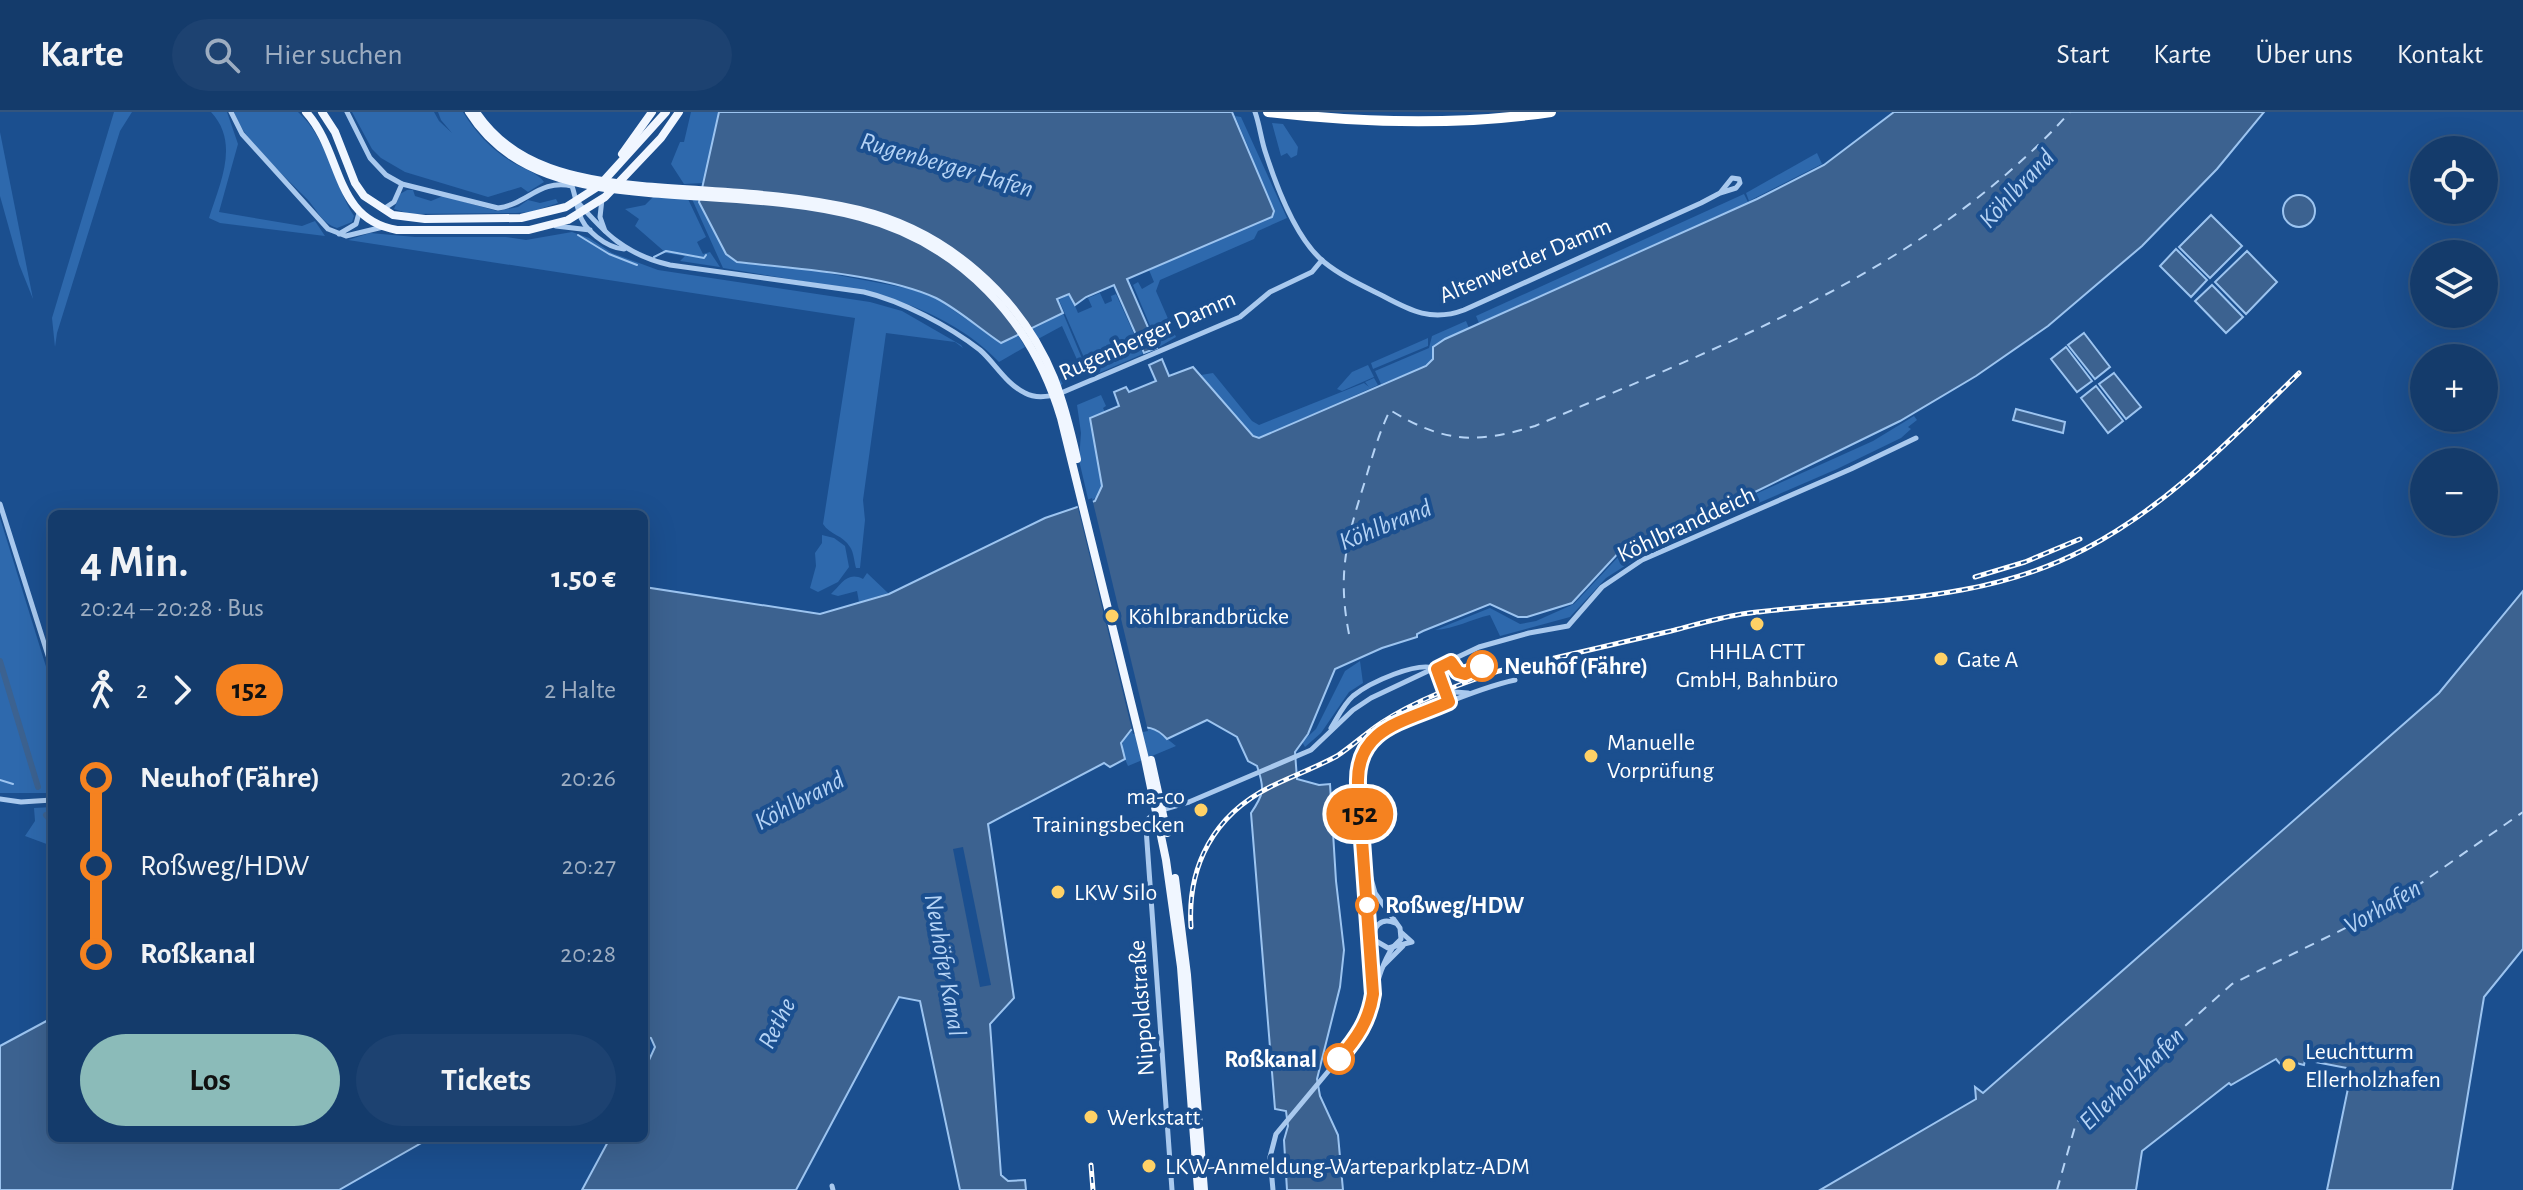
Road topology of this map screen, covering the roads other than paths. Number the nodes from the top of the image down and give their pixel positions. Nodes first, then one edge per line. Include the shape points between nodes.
1 (231, 112) edge
2 (306, 112) edge
3 (322, 112) edge
4 (347, 112) edge
5 (469, 112) edge
6 (476, 112) edge
7 (652, 112) edge
8 (658, 112) edge
9 (669, 112) edge
10 (679, 112) edge
11 (1255, 112) edge
12 (1268, 112) edge
13 (1325, 112) edge
14 (1501, 112) edge
15 (1551, 112) edge
16 (645, 135) junction
17 (653, 145) junction
18 (617, 166) junction
19 (402, 184) junction
20 (1720, 193) dead end
21 (602, 199) junction
22 (577, 201) junction
23 (381, 209) junction
24 (582, 212) junction
25 (359, 213) junction
26 (553, 225) junction
27 (383, 227) junction
28 (591, 231) junction
29 (605, 232) junction
30 (338, 234) junction
31 (624, 249) junction
32 (1322, 260) junction
33 (1916, 438) dead end
34 (0, 504) edge
35 (48, 655) edge
36 (1437, 669) junction
37 (1515, 680) dead end
38 (1443, 684) junction
39 (1471, 693) junction
40 (1449, 702) junction
41 (1327, 736) junction
42 (0, 799) edge
43 (48, 800) edge
44 (1146, 824) joint
45 (1364, 855) junction
46 (1367, 889) junction
47 (1399, 926) junction
48 (1402, 933) junction
49 (1374, 935) junction
50 (1403, 946) junction
51 (1394, 947) junction
52 (1382, 967) junction
53 (1372, 980) junction
54 (1373, 994) junction
55 (1172, 1190) edge
56 (1201, 1190) edge
57 (1273, 1190) edge

1 - 30 street via 242,134 324,226
2 - 25 main road via 324,137
3 - 23 main road via 355,183
4 - 19 street via 374,163
5 - 56 main road via 509,155 563,180 808,207 897,229 964,268 1020,327 1061,418 1158,819 1179,953
6 - 56 main road via 518,153 574,176 828,204 900,223 969,264 1026,326 1050,368 1069,423 1161,804 1185,954
7 - 18 main road
8 - 16 main road
9 - 16 main road
9 - 17 main road
10 - 17 main road
11 - 32 street, Altenwerder Damm via 1265,152 1293,217
12 - 15 highway via 1411,121
13 - 14 highway
16 - 18 main road
17 - 21 main road
18 - 22 main road
19 - 22 street via 498,208 558,183 572,186
19 - 23 street via 391,205
20 - 32 street, Altenwerder Damm via 1445,316 1406,308
21 - 24 main road
21 - 29 street
22 - 23 main road via 521,218 417,219
22 - 24 street, Rugenberger Damm
24 - 26 main road
24 - 28 street, Rugenberger Damm
24 - 29 street, Rugenberger Damm
25 - 27 main road
25 - 30 street via 356,224
26 - 27 main road via 487,232
26 - 28 street
27 - 30 street
28 - 31 street, Rugenberger Damm
29 - 31 street, Rugenberger Damm
31 - 32 street, Rugenberger Damm via 670,265 885,297 957,335 1034,396 1053,396 1240,317 1270,292 1312,272
33 - 36 street, Köhlbranddeich via 1642,560 1602,587 1568,626 1485,645
34 - 35 street
36 - 38 street
36 - 41 street, Köhlbranddeich via 1359,705
36 - 41 street, Köhlbranddeich via 1419,666 1363,690 1347,703
37 - 39 street
38 - 39 street
38 - 40 street
39 - 40 street
40 - 45 street via 1383,732 1362,752 1358,784
41 - 44 street, Köhlbranddeich via 1259,773 1161,809
42 - 43 street
44 - 55 street, Nippoldstraße
45 - 46 street
45 - 47 street via 1375,893
46 - 49 street
46 - 53 street
47 - 48 street
47 - 49 street via 1382,922
48 - 50 street via 1412,942
48 - 51 street
49 - 51 street via 1381,946
49 - 53 street
50 - 51 street
50 - 52 street
51 - 52 street
52 - 54 street
53 - 54 street
54 - 57 street via 1361,1032 1276,1134

